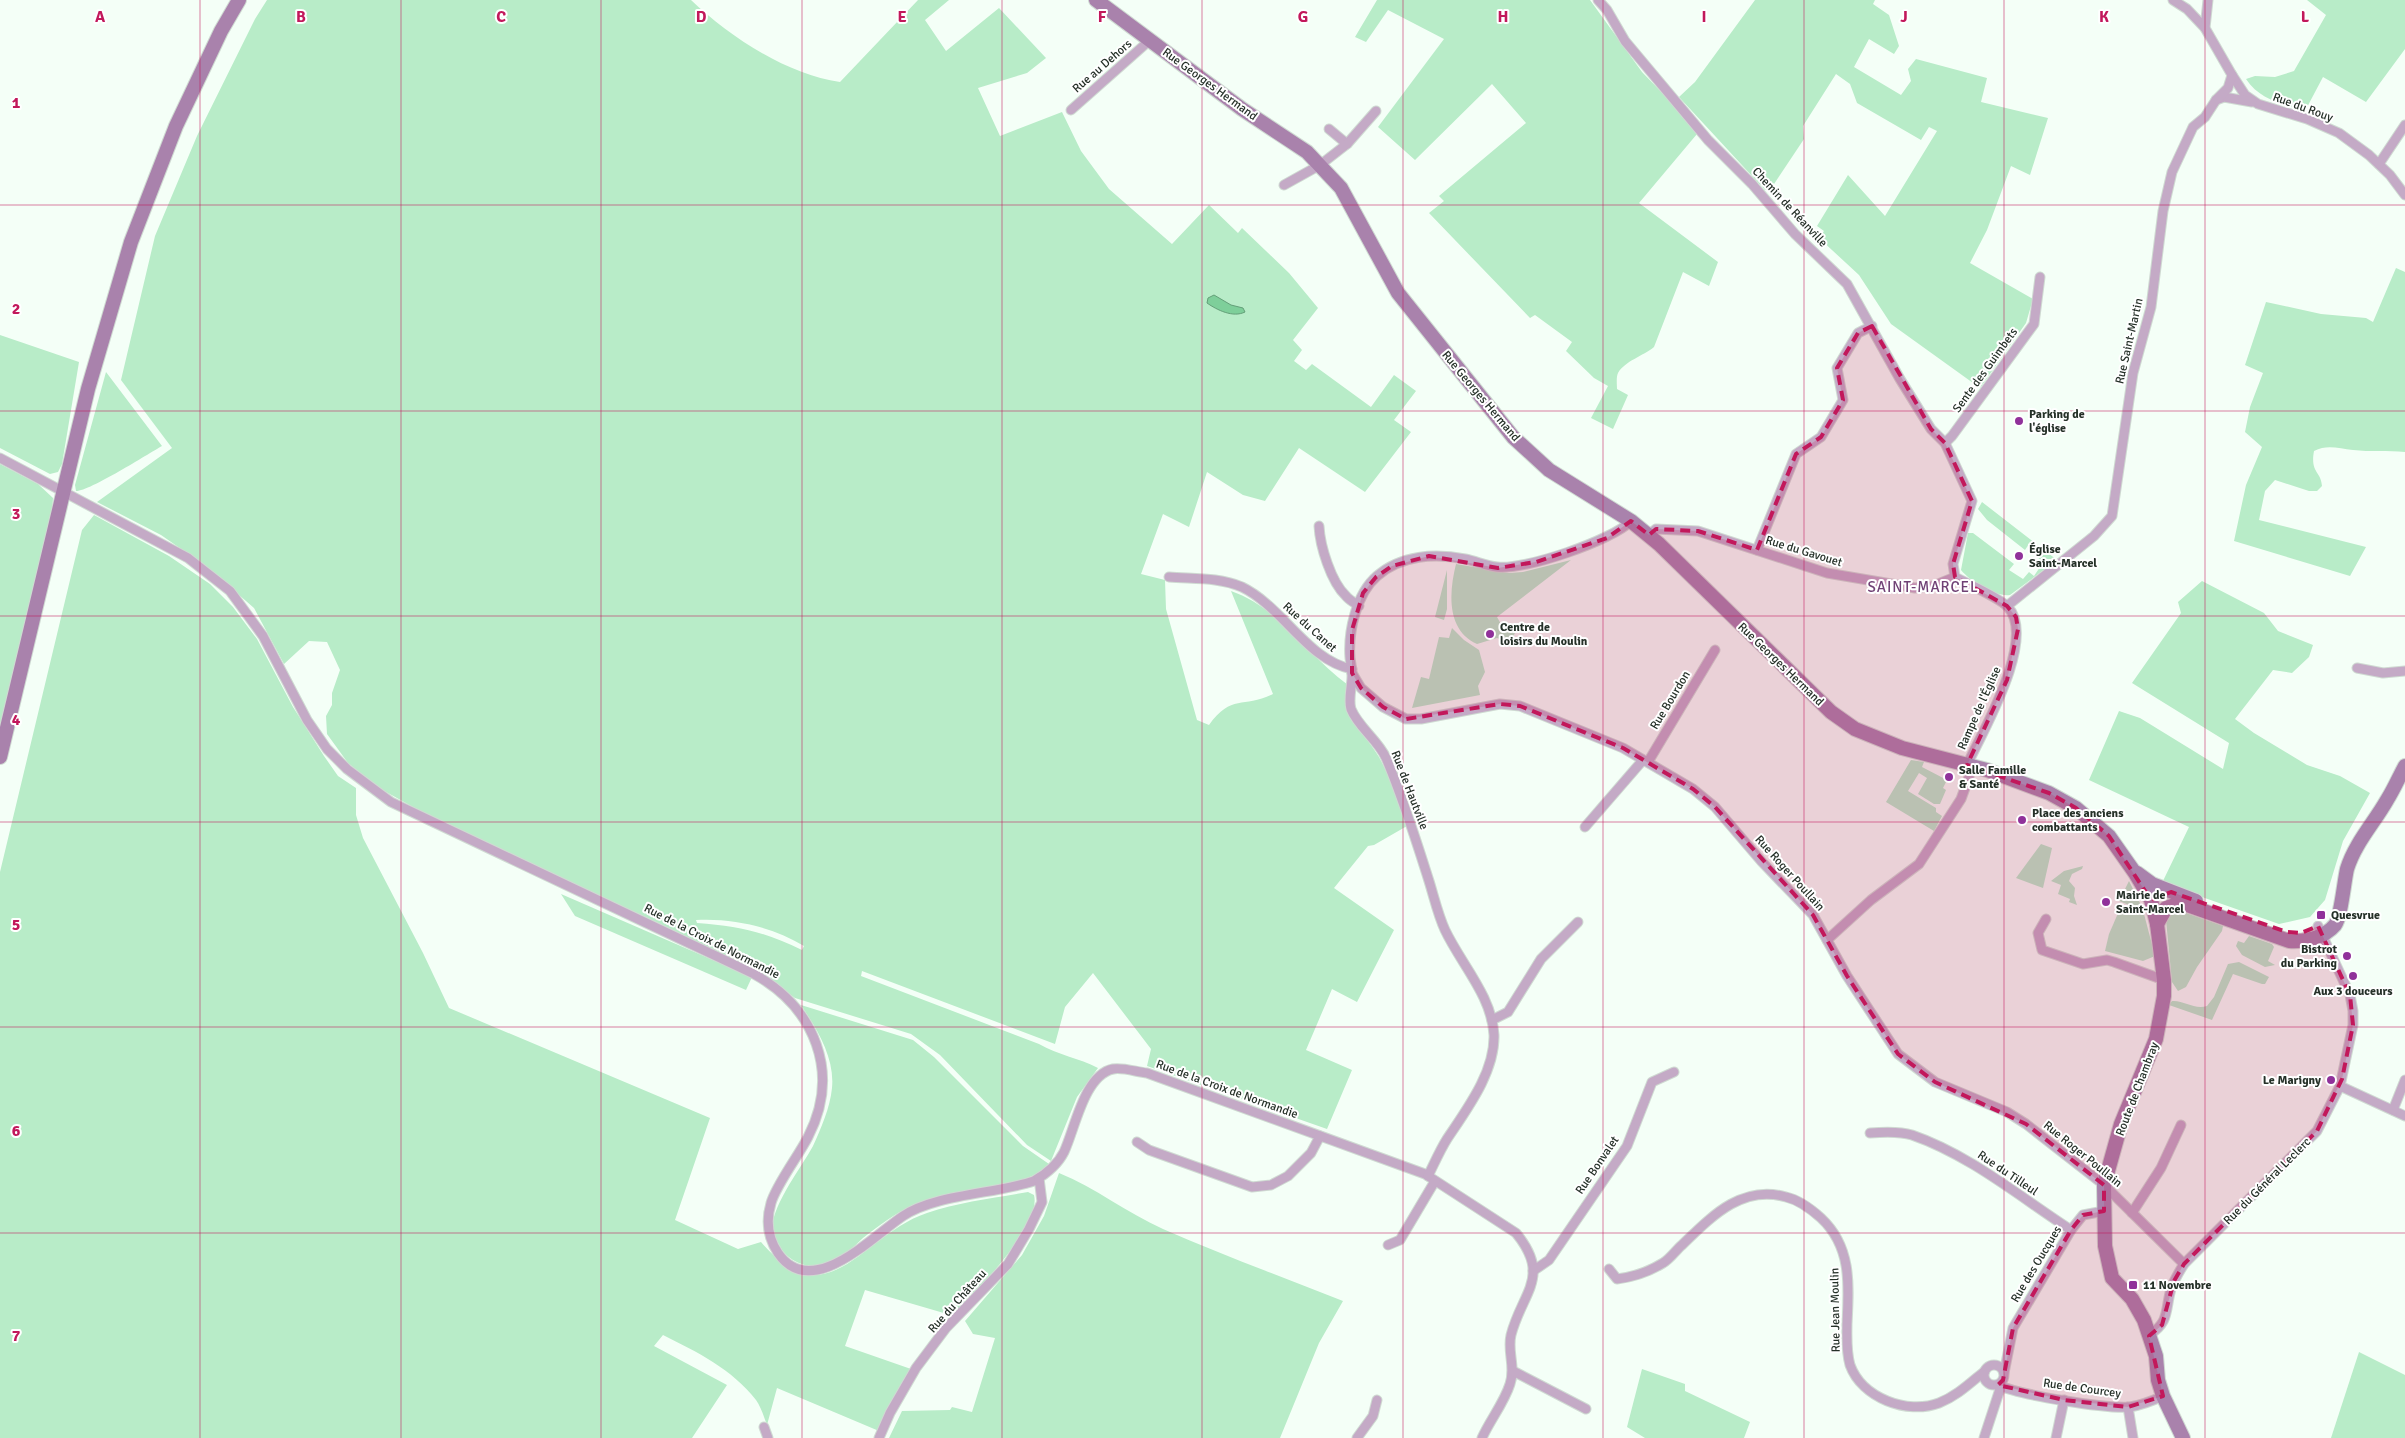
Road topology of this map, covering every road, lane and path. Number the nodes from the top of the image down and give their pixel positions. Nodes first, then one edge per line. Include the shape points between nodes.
1 (239, 0) edge
2 (1096, 0) edge
3 (1598, 0) edge
4 (2173, 0) edge
5 (2208, 0) edge
6 (2205, 28) junction
7 (1150, 40) junction
8 (2232, 76) junction
9 (2216, 100) junction
10 (2258, 104) junction
11 (1071, 110) dead end
12 (1376, 111) dead end
13 (2405, 125) edge
14 (1330, 129) dead end
15 (1347, 144) junction
16 (2379, 164) junction
17 (1320, 165) junction
18 (1284, 185) dead end
19 (2405, 195) edge
20 (2040, 277) dead end
21 (1872, 326) junction
22 (1945, 443) junction
23 (0, 458) edge
24 (64, 491) junction
25 (1631, 521) junction
26 (1319, 526) dead end
27 (1649, 535) junction
28 (1757, 550) junction
29 (1169, 577) dead end
30 (1955, 577) junction
31 (1359, 606) junction
32 (2007, 606) junction
33 (1715, 650) dead end
34 (2357, 668) dead end
35 (1352, 671) junction
36 (2405, 671) edge
37 (0, 757) edge
38 (1645, 761) junction
39 (1967, 764) junction
40 (2405, 766) edge
41 (1585, 827) dead end
42 (2135, 873) junction
43 (2171, 892) junction
44 (2151, 900) junction
45 (2046, 919) dead end
46 (1578, 922) dead end
47 (2157, 924) junction
48 (2320, 930) junction
49 (1827, 940) junction
50 (2164, 980) junction
51 (1492, 1020) junction
52 (1674, 1072) dead end
53 (2405, 1080) edge
54 (2340, 1086) junction
55 (2393, 1110) junction
56 (2405, 1116) edge
57 (2181, 1125) dead end
58 (1870, 1133) dead end
59 (1320, 1136) junction
60 (1137, 1142) dead end
61 (1039, 1178) junction
62 (1431, 1178) junction
63 (2104, 1185) junction
64 (2104, 1211) junction
65 (2132, 1213) junction
66 (2071, 1230) junction
67 (1388, 1245) dead end
68 (2184, 1264) junction
69 (1609, 1269) dead end
70 (1533, 1271) junction
71 (2149, 1335) junction
72 (2008, 1349) junction
73 (1989, 1368) junction
74 (1512, 1371) junction
75 (2004, 1373) junction
76 (1987, 1382) junction
77 (1973, 1383) junction
78 (2000, 1385) junction
79 (2162, 1396) junction
80 (1377, 1400) dead end
81 (2064, 1400) junction
82 (2128, 1407) junction
83 (1586, 1408) dead end
84 (764, 1427) dead end
85 (768, 1438) edge
86 (879, 1438) edge
87 (1357, 1438) edge
88 (1482, 1438) edge
89 (1984, 1438) edge
90 (2056, 1438) edge
91 (2133, 1438) edge
92 (2183, 1438) edge

1 - 24 street via 176,126 131,242 88,390
2 - 7 street, Rue Georges Hermand
3 - 21 street, Chemin de Réanville via 1625,41 1708,140 1795,234 1847,284
4 - 6 street
5 - 6 street
6 - 8 street
7 - 11 street, Rue au Dehors
7 - 17 street, Rue Georges Hermand via 1242,109 1307,152
8 - 9 street, Rue Saint-Martin via 2228,88
8 - 10 street, Rue du Rouy via 2245,95
9 - 10 street, Rue du Rouy via 2224,97
9 - 32 street, Rue Saint-Martin via 2205,117 2193,127 2172,172 2162,210 2151,307 2133,373 2112,516 2094,536
10 - 16 street, Rue du Rouy via 2339,133
12 - 15 street
13 - 16 street
14 - 15 street
15 - 17 street
16 - 19 street, Rue du Rouy
17 - 18 street
17 - 25 street, Rue Georges Hermand via 1341,188 1398,293 1513,437 1549,470
20 - 22 street, Sente des Guimbets via 2034,324
21 - 22 street, Chemin de Réanville via 1900,379
21 - 28 street via 1858,332 1837,368 1843,400 1821,437 1796,454
22 - 30 street, Chemin de Réanville via 1972,501 1953,564
23 - 24 street, Rue de la Croix de Normandie
24 - 37 street
24 - 61 street, Rue de la Croix de Normandie via 188,558 230,591 263,636 322,742 366,785 391,802 482,847 754,974 774,985 791,1001 814,1038 824,1078 819,1113 771,1201 768,1222 771,1240 779,1255 796,1268 816,1271 840,1263 914,1209 1018,1186
25 - 27 street, Rue Georges Hermand
25 - 31 street, Rue de Hautville via 1607,538 1536,562 1514,566 1498,568 1449,556 1409,559 1376,577 1363,593
26 - 31 street via 1320,541 1336,582
27 - 28 street, Rue du Gavouet via 1656,529 1698,531
27 - 39 street, Rue Georges Hermand via 1831,712 1855,729 1902,748
28 - 30 street, Rue du Gavouet via 1827,574 1915,588 1932,586
29 - 35 street, Rue du Canet via 1218,580 1242,588 1280,614 1320,655
30 - 32 street
31 - 35 street, Rue de Hautville via 1352,630
32 - 39 street, Rampe de l'Église via 2016,618 2018,629 2015,651 2007,680
33 - 38 street, Rue Bourdon
34 - 36 street via 2383,673
35 - 38 street, Rue Roger Poullain via 1361,688 1383,707 1406,719 1421,720 1500,704 1520,706 1623,748
35 - 51 street, Rue de Hautville via 1351,708 1385,755 1445,929
38 - 41 street, Rue Bourdon
38 - 49 street, Rue Roger Poullain via 1715,807 1813,915
39 - 42 street via 2049,793 2076,808 2110,836
39 - 49 street via 1969,777 1961,799 1919,864 1871,900
40 - 48 street via 2387,801 2358,844 2348,867 2340,906
42 - 43 street
42 - 44 street
43 - 44 street
43 - 48 street via 2287,932
44 - 47 street, Route de Chambray
45 - 50 street via 2038,933 2042,950 2083,964 2107,960
46 - 51 street via 1541,959 1508,1012
47 - 48 street via 2166,908 2188,904 2289,941 2303,942
47 - 50 street, Route de Chambray
48 - 54 street, Rue du Général Leclerc via 2350,995 2353,1011
49 - 63 street, Rue Roger Poullain via 1898,1054 1935,1082 2007,1112 2026,1124
50 - 63 street, Route de Chambray via 2156,1039 2121,1124
51 - 62 street, Rue de Hautville via 1493,1056
52 - 70 street, Rue Bonvalet via 1652,1082 1627,1146 1549,1260
53 - 55 street
54 - 55 street
54 - 68 street, Rue du Général Leclerc via 2317,1131
55 - 56 street
57 - 65 street via 2161,1168
58 - 66 street, Rue du Tilleul via 1911,1135 1978,1167
59 - 60 street via 1311,1153 1288,1176 1271,1185 1252,1187 1149,1150
59 - 61 street, Rue de la Croix de Normandie via 1147,1073 1115,1068 1098,1077 1087,1092 1063,1154 1050,1171
59 - 62 street, Rue de la Croix de Normandie
61 - 86 street, Rue du Château via 1042,1202 1008,1264 946,1328 916,1368
62 - 67 street, Rue de Hautville via 1400,1240
62 - 70 street, Rue de la Croix de Normandie via 1516,1233 1527,1247
63 - 64 street, Route de Chambray
63 - 65 street, Rue Roger Poullain
64 - 66 street, Rue des Oucques via 2083,1215
64 - 71 street, Route de Chambray via 2104,1246 2112,1278 2132,1299
65 - 68 street, Rue Roger Poullain
66 - 72 street, Rue des Oucques via 2013,1328
68 - 71 street, Rue du Général Leclerc via 2170,1291 2162,1325
69 - 77 street, Rue Jean Moulin via 1618,1279 1632,1277 1665,1262 1720,1209 1742,1198 1768,1194 1787,1197 1811,1209 1828,1224 1842,1246 1848,1267 1846,1345 1850,1365 1859,1380 1887,1402 1921,1406 1941,1402
70 - 74 street via 1532,1287 1508,1349
71 - 79 street, Route de Chambray
72 - 73 street, Rue des Oucques
72 - 75 street, Rue des Oucques
73 - 75 street via 2000,1367
73 - 76 street via 1984,1377
73 - 77 street, Rue Jean Moulin
74 - 83 street
74 - 88 street via 1510,1384
75 - 78 street
76 - 77 street, Rue Jean Moulin
76 - 78 street
78 - 81 street, Rue de Courcey
78 - 89 street
79 - 82 street, Rue de Courcey
79 - 92 street, Route de Chambray
80 - 87 street via 1373,1416
81 - 82 street, Rue de Courcey
81 - 90 street
82 - 91 street
84 - 85 street

